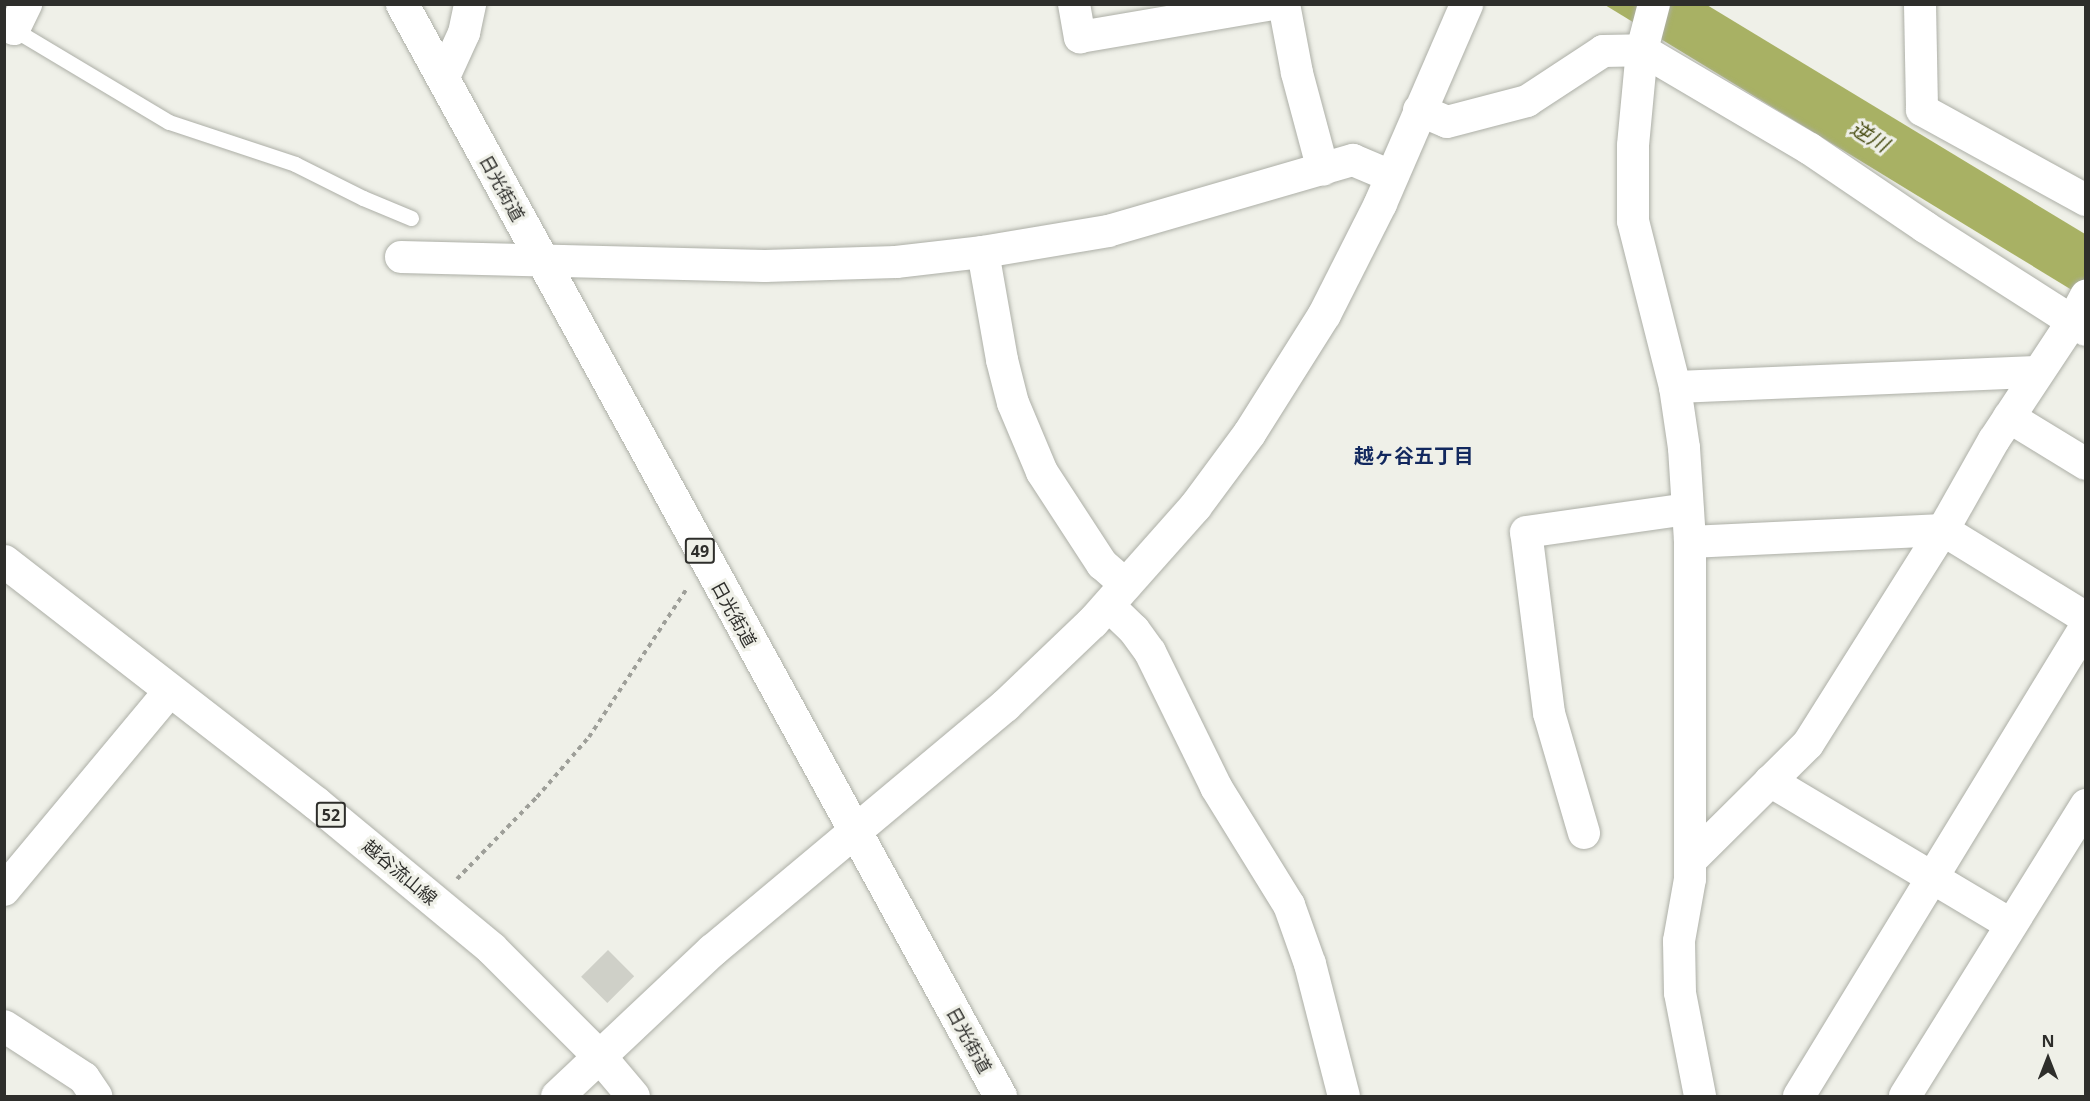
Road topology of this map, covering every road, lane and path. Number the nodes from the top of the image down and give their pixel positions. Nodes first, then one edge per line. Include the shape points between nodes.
1 (402, 4) edge
2 (470, 4) edge
3 (1074, 4) edge
4 (1273, 4) edge
5 (1284, 4) edge
6 (1466, 4) edge
7 (1920, 4) edge
8 (12, 26) edge
9 (1648, 27) edge
10 (443, 79) junction
11 (1419, 110) junction
12 (1323, 170) junction
13 (1391, 176) junction
14 (2085, 200) edge
15 (411, 218) dead end
16 (983, 252) junction
17 (401, 257) dead end
18 (542, 261) junction
19 (2080, 314) edge
20 (2038, 372) junction
21 (1675, 387) junction
22 (2009, 417) junction
23 (2085, 464) edge
24 (1688, 509) junction
25 (1943, 530) junction
26 (1690, 542) junction
27 (4, 561) edge
28 (688, 587) dead end
29 (1117, 595) junction
30 (2085, 618) edge
31 (2085, 626) edge
32 (170, 691) junction
33 (1770, 782) junction
34 (2085, 805) edge
35 (855, 831) junction
36 (1584, 833) dead end
37 (1690, 861) junction
38 (1932, 878) junction
39 (4, 890) edge
40 (436, 901) junction
41 (2010, 924) junction
42 (4, 1026) edge
43 (600, 1057) junction
44 (96, 1096) edge
45 (556, 1096) edge
46 (633, 1096) edge
47 (1000, 1096) edge
48 (1344, 1096) edge
49 (1700, 1096) edge
50 (1800, 1096) edge
51 (1905, 1096) edge

1 - 10 main road, 日光街道 / 49
2 - 10 street via 464,33
3 - 4 street via 1080,37
5 - 12 street via 1297,73
6 - 11 main road
7 - 14 street via 1922,110
8 - 15 lane via 169,122 295,164
9 - 11 street via 1603,51 1527,101 1447,122
9 - 19 street via 1810,149
9 - 21 street via 1633,146 1633,221
10 - 18 main road, 日光街道 / 49
11 - 13 main road
12 - 13 street via 1353,160
12 - 16 street via 1108,231
13 - 29 main road via 1324,315 1287,375 1195,506
16 - 18 street via 896,262 765,266
16 - 29 street via 1013,403 1042,472 1102,564
17 - 18 street
18 - 35 main road, 日光街道 / 49
19 - 20 street
20 - 21 street
20 - 22 street
21 - 24 street
22 - 23 street
22 - 25 street
24 - 26 street
24 - 36 street via 1526,532 1549,713
25 - 26 street
25 - 30 street
25 - 33 street via 1808,744
26 - 37 street
27 - 32 main road, 越谷流山線 / 52
28 - 40 path via 589,737
29 - 35 main road via 1005,705
29 - 48 street via 1150,652 1216,787 1289,905 1323,1009
31 - 38 street
32 - 39 street
32 - 40 main road, 越谷流山線 / 52
33 - 37 street
33 - 38 street
34 - 41 street
35 - 43 main road via 712,950
35 - 47 main road, 日光街道 / 49
37 - 49 street via 1679,941 1680,993
38 - 41 street
38 - 50 street
40 - 43 main road, 越谷流山線 / 52 via 491,948
41 - 51 street
42 - 44 street via 84,1078
43 - 45 main road
43 - 46 main road, 越谷流山線 / 52

